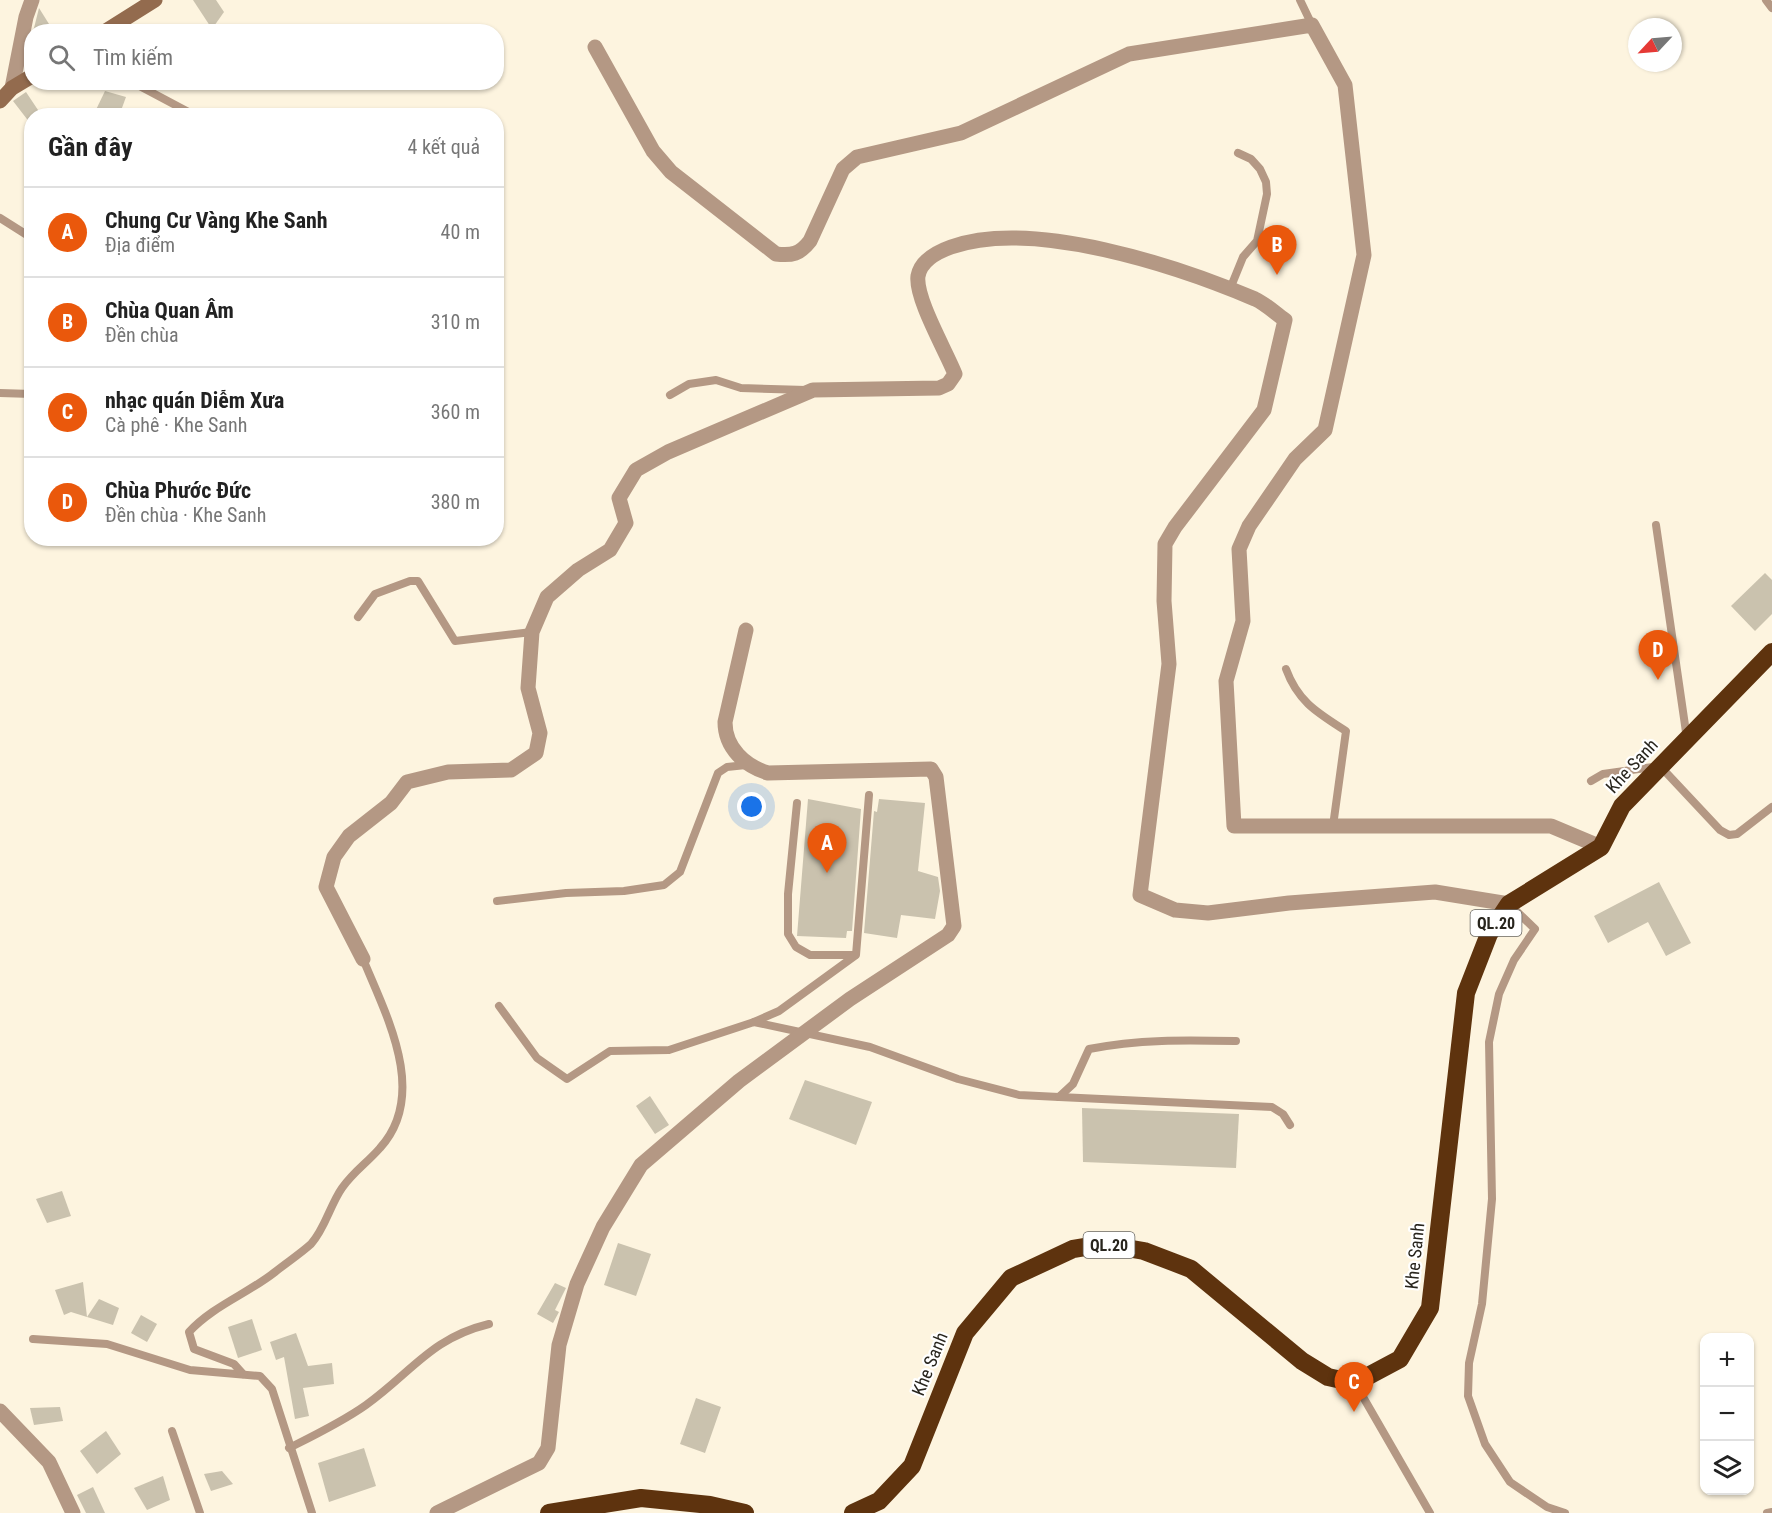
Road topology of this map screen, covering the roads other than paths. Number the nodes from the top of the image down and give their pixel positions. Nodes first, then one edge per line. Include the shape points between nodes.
1 (32, 0) edge
2 (155, 0) edge
3 (1300, 0) edge
4 (1766, 0) edge
5 (1772, 9) edge
6 (25, 24) edge
7 (117, 24) edge
8 (1311, 25) junction
9 (24, 27) edge
10 (595, 47) dead end
11 (24, 81) edge
12 (12, 88) junction
13 (147, 90) edge
14 (0, 101) edge
15 (181, 108) edge
16 (1238, 153) dead end
17 (0, 218) edge
18 (24, 233) edge
19 (1230, 288) junction
20 (813, 390) junction
21 (0, 393) edge
22 (24, 394) edge
23 (670, 395) dead end
24 (1656, 525) dead end
25 (358, 617) dead end
26 (746, 630) dead end
27 (532, 632) junction
28 (1772, 652) edge
29 (1286, 669) dead end
30 (1687, 739) junction
31 (746, 765) junction
32 (1660, 766) junction
33 (1591, 781) dead end
34 (869, 795) dead end
35 (797, 803) dead end
36 (1772, 807) edge
37 (1333, 826) junction
38 (1601, 847) junction
39 (497, 901) dead end
40 (1509, 904) junction
41 (856, 955) junction
42 (363, 959) joint
43 (499, 1006) dead end
44 (754, 1022) junction
45 (803, 1034) junction
46 (1236, 1041) dead end
47 (1059, 1097) junction
48 (1290, 1125) dead end
49 (489, 1324) dead end
50 (33, 1339) dead end
51 (243, 1374) junction
52 (1355, 1383) junction
53 (0, 1411) edge
54 (172, 1431) dead end
55 (289, 1448) junction
56 (1772, 1512) edge
57 (73, 1513) edge
58 (200, 1513) edge
59 (312, 1513) edge
60 (437, 1513) edge
61 (549, 1513) edge
62 (745, 1513) edge
63 (852, 1513) edge
64 (1430, 1513) edge
65 (1565, 1513) edge
66 (1767, 1513) edge

1 - 6 street
2 - 7 street
3 - 8 lane
4 - 5 lane
8 - 10 street via 1129,54 961,133 857,157 843,169 810,241 802,251 790,256 776,254 671,172 653,151
8 - 37 street via 1345,85 1364,255 1325,430 1295,459 1249,526 1239,549 1243,621 1226,681 1234,826
9 - 12 street
11 - 12 street
12 - 14 street
13 - 15 lane
16 - 19 lane via 1260,169 1267,194 1257,241 1243,257
17 - 18 lane
19 - 20 street via 1104,248 973,239 938,252 924,264 918,277 924,305 955,374 948,384 914,390
19 - 40 street via 1257,300 1285,320 1264,410 1165,544 1169,664 1140,895 1175,910 1208,913 1435,892
20 - 23 lane via 741,388 716,380 689,384
20 - 27 street via 668,452 636,470 619,498 626,523 610,550 578,570 547,597
21 - 22 lane
24 - 30 lane
25 - 27 lane via 375,594 418,581 455,641
26 - 31 street via 725,722 728,737
27 - 42 street via 528,688 540,733 536,753 512,770 448,772 407,782 392,803 349,836 334,857 326,887
28 - 30 highway, Khe Sanh
29 - 37 lane via 1293,689 1346,731
30 - 32 highway, Khe Sanh
31 - 39 lane via 727,767 718,773 680,872 663,885
31 - 45 street via 768,773 922,768 932,769 936,777 954,926 948,935
32 - 33 lane via 1603,774
32 - 36 lane via 1729,836
32 - 38 highway, Khe Sanh via 1622,806
34 - 41 lane
35 - 41 lane via 788,934 796,947 810,955
37 - 38 street via 1551,826
38 - 40 highway, Khe Sanh / QL.20
40 - 52 highway, Khe Sanh / QL.20 via 1489,934 1466,993 1430,1308 1400,1359
40 - 65 lane via 1535,929 1514,960 1499,994 1489,1042 1492,1199 1468,1396 1485,1444 1510,1482 1546,1507
41 - 44 lane via 779,1011
42 - 51 lane via 390,1024 402,1073 401,1103 380,1148 360,1164 341,1189 312,1243 260,1283 202,1317 189,1332 194,1349 234,1364
43 - 44 lane via 537,1058 567,1079 610,1051 669,1050
44 - 45 lane
45 - 47 lane via 870,1047 958,1079 1019,1095
45 - 60 street via 739,1081 641,1165 603,1227 577,1284 559,1345 548,1448 539,1463
46 - 47 lane via 1156,1040 1089,1049 1073,1084
47 - 48 lane via 1272,1107
49 - 55 lane via 444,1340 359,1409
50 - 51 lane via 107,1344 190,1370
51 - 55 lane via 260,1376 272,1389
52 - 63 highway, Khe Sanh / QL.20 via 1328,1377 1302,1361 1191,1269 1134,1249 1103,1244 1072,1249 1011,1278 971,1325 912,1466 879,1501
52 - 64 lane
53 - 57 street via 49,1462
54 - 58 lane
55 - 59 lane
56 - 66 lane
61 - 62 highway via 640,1498

